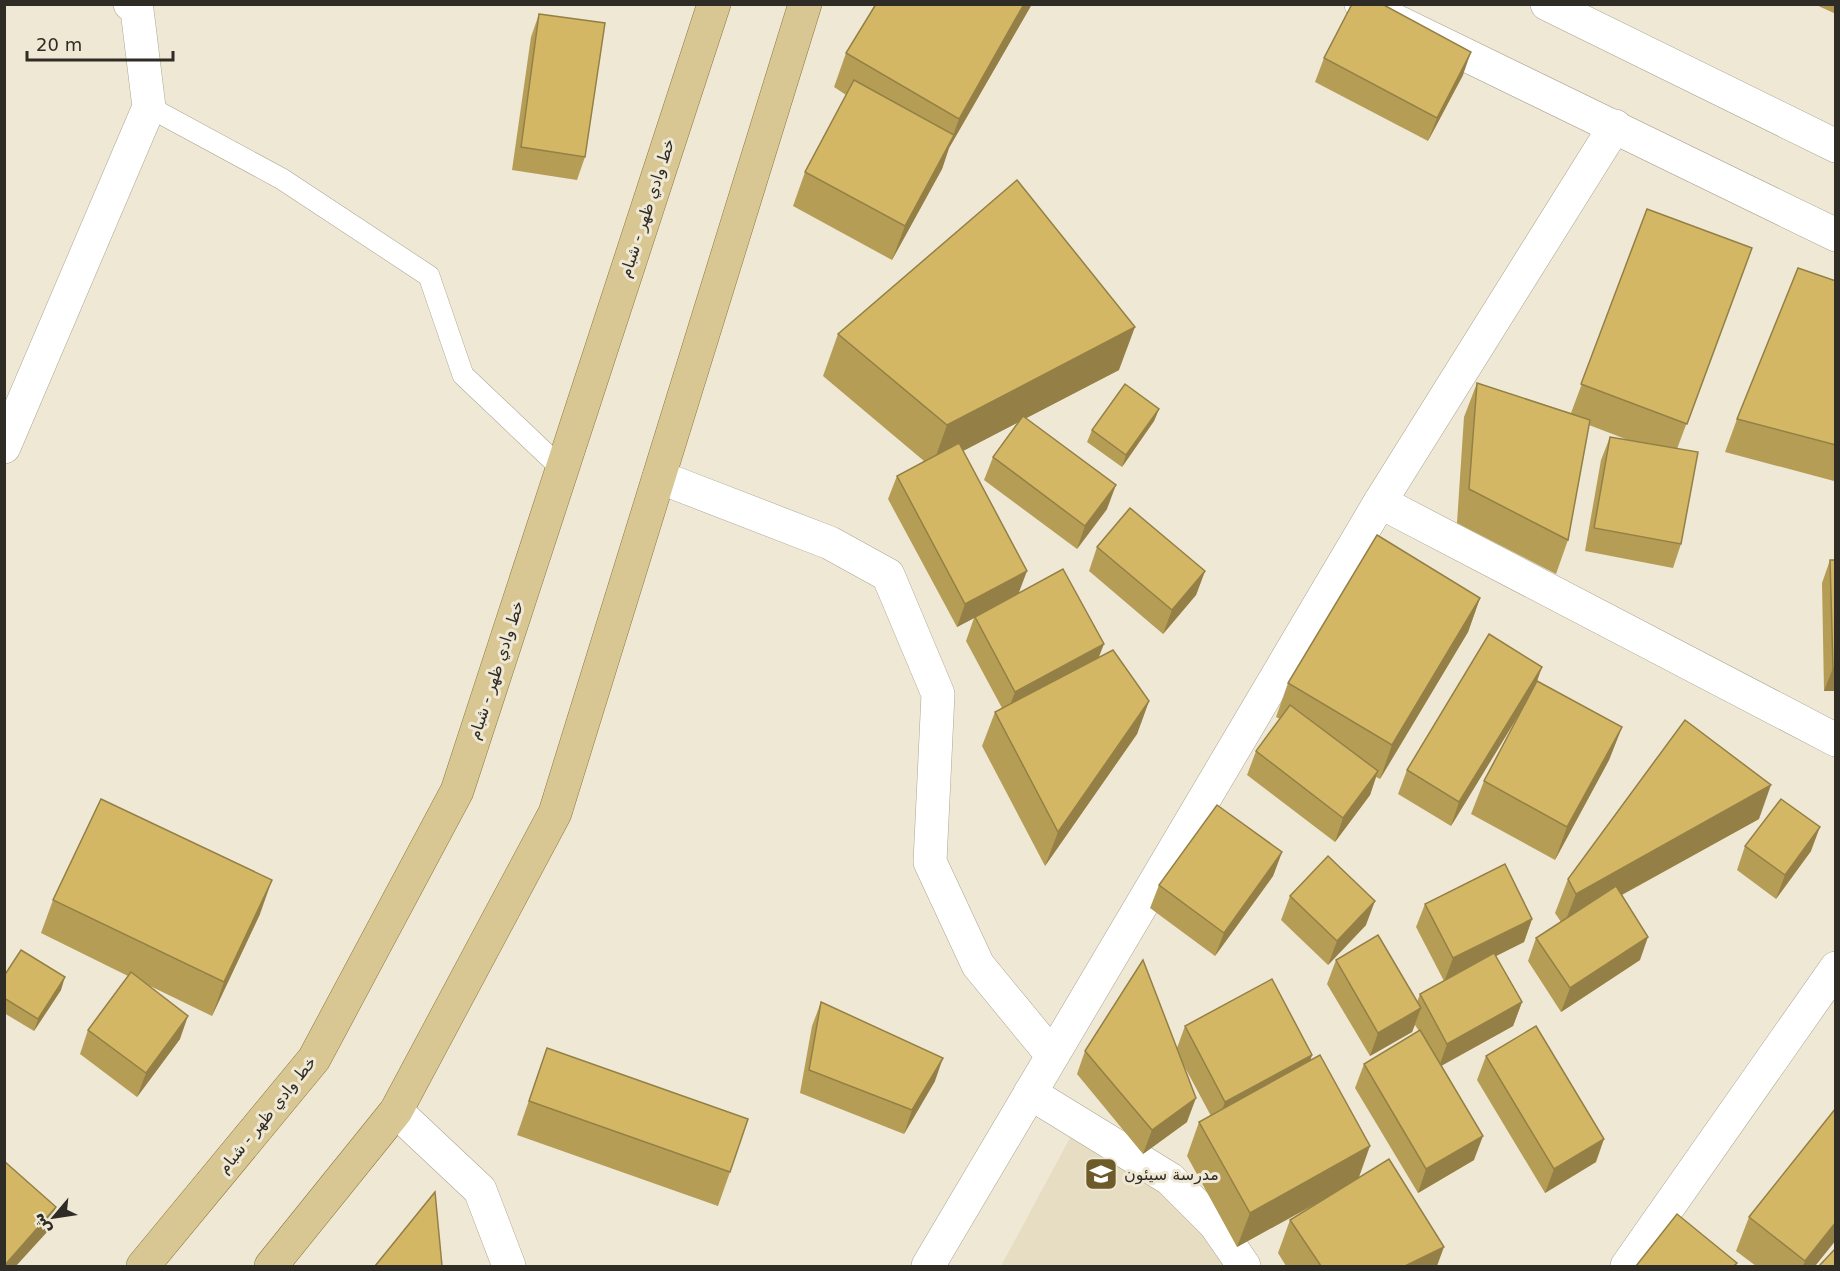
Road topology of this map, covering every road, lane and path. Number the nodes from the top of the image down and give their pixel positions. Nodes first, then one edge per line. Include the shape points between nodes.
1 (130, 4) edge
2 (714, 4) edge
3 (805, 4) edge
4 (1361, 4) edge
5 (1547, 4) edge
6 (149, 107) junction
7 (1615, 126) junction
8 (1836, 146) edge
9 (1836, 235) edge
10 (5, 444) edge
11 (562, 469) junction
12 (659, 477) junction
13 (1380, 502) junction
14 (1836, 740) edge
15 (1836, 968) edge
16 (1052, 1055) junction
17 (1030, 1093) junction
18 (396, 1111) junction
19 (142, 1266) edge
20 (271, 1266) edge
21 (509, 1266) edge
22 (928, 1266) edge
23 (1244, 1266) edge
24 (1627, 1266) edge

1 - 6 street via 137,10
2 - 11 main road, خط وادي ظهر - شبام
3 - 12 main road
4 - 7 street
5 - 8 street
6 - 10 street
6 - 11 lane via 282,179 429,276 463,375
7 - 9 street
7 - 13 street
11 - 19 main road, خط وادي ظهر - شبام via 457,791 314,1059
12 - 16 street via 830,543 888,575 938,694 930,862 978,965
12 - 18 main road via 555,813
13 - 14 street
13 - 16 street
15 - 24 street
16 - 17 street
17 - 22 street
17 - 23 street via 1170,1179 1215,1224
18 - 20 main road
18 - 21 street via 480,1190

